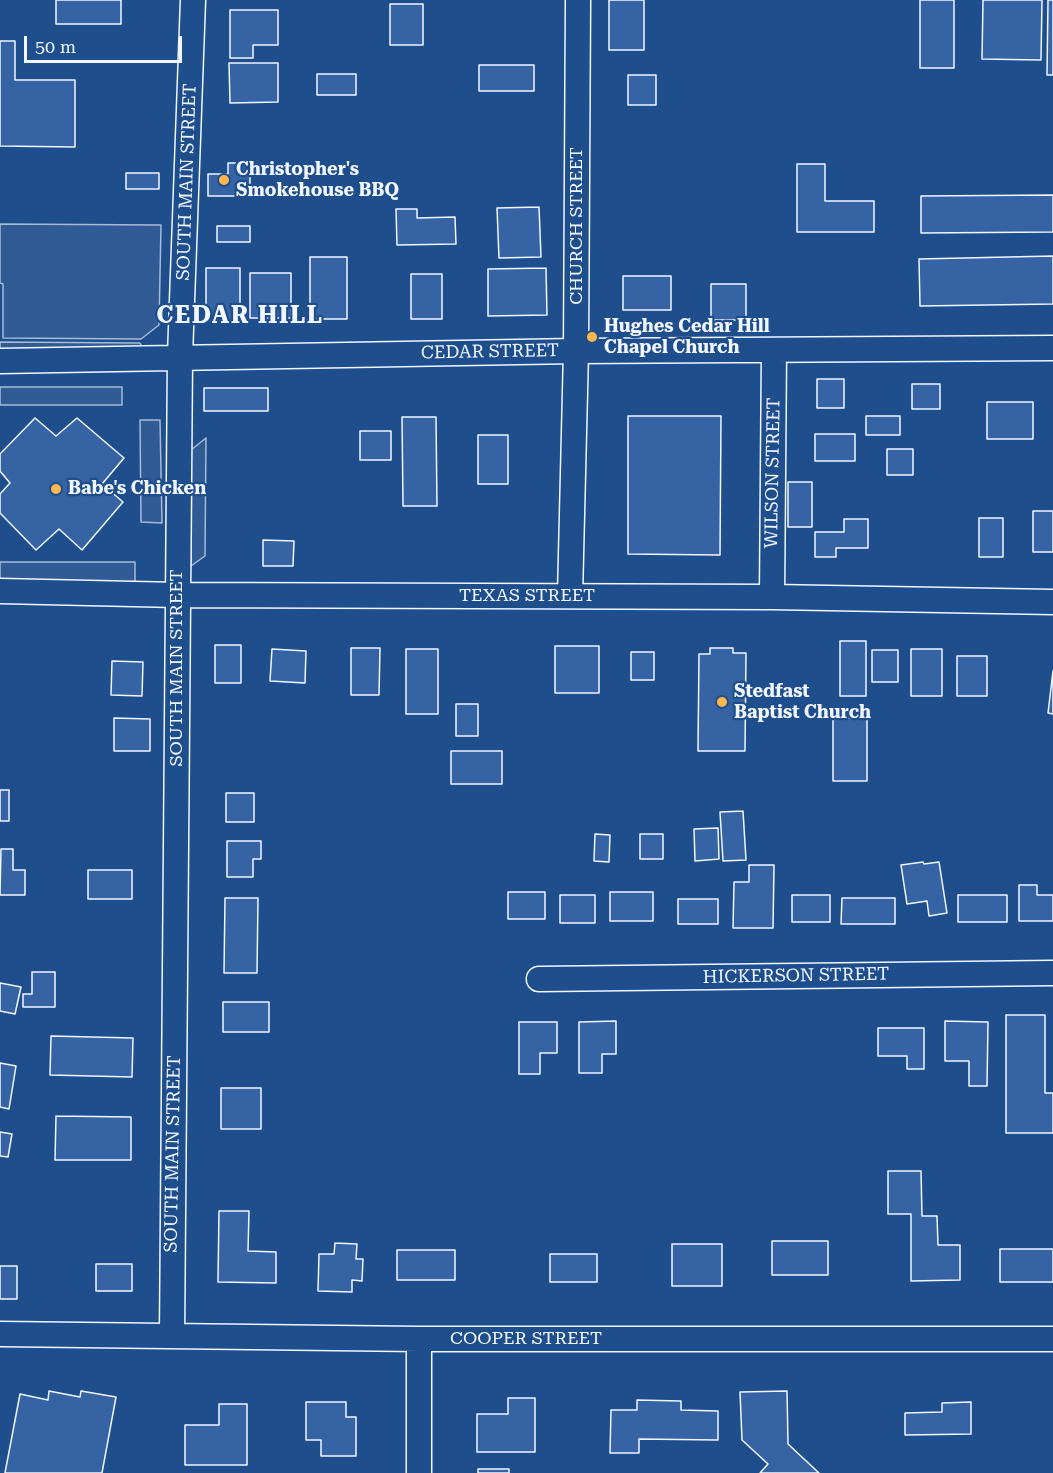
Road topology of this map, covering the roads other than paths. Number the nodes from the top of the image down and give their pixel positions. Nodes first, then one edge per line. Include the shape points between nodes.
1 (193, 0) edge
2 (578, 0) edge
3 (1053, 348) edge
4 (774, 350) junction
5 (576, 351) junction
6 (180, 356) junction
7 (0, 361) edge
8 (0, 591) edge
9 (178, 595) junction
10 (570, 596) junction
11 (772, 597) junction
12 (1053, 602) edge
13 (1053, 973) edge
14 (539, 979) dead end
15 (0, 1334) edge
16 (172, 1336) junction
17 (419, 1339) junction
18 (1053, 1339) edge
19 (419, 1473) edge

1 - 6 street, SOUTH MAIN STREET
2 - 5 street, CHURCH STREET
3 - 4 street, CEDAR STREET
4 - 5 street, CEDAR STREET
4 - 11 street, WILSON STREET
5 - 6 street, CEDAR STREET
5 - 10 street, CHURCH STREET
6 - 7 street, CEDAR STREET
6 - 9 street, SOUTH MAIN STREET
8 - 9 street, TEXAS STREET
9 - 10 street, TEXAS STREET
9 - 16 street, SOUTH MAIN STREET
10 - 11 street, TEXAS STREET
11 - 12 street, TEXAS STREET
13 - 14 street, HICKERSON STREET
15 - 16 street, COOPER STREET
16 - 17 street, COOPER STREET
17 - 18 street, COOPER STREET
17 - 19 street

